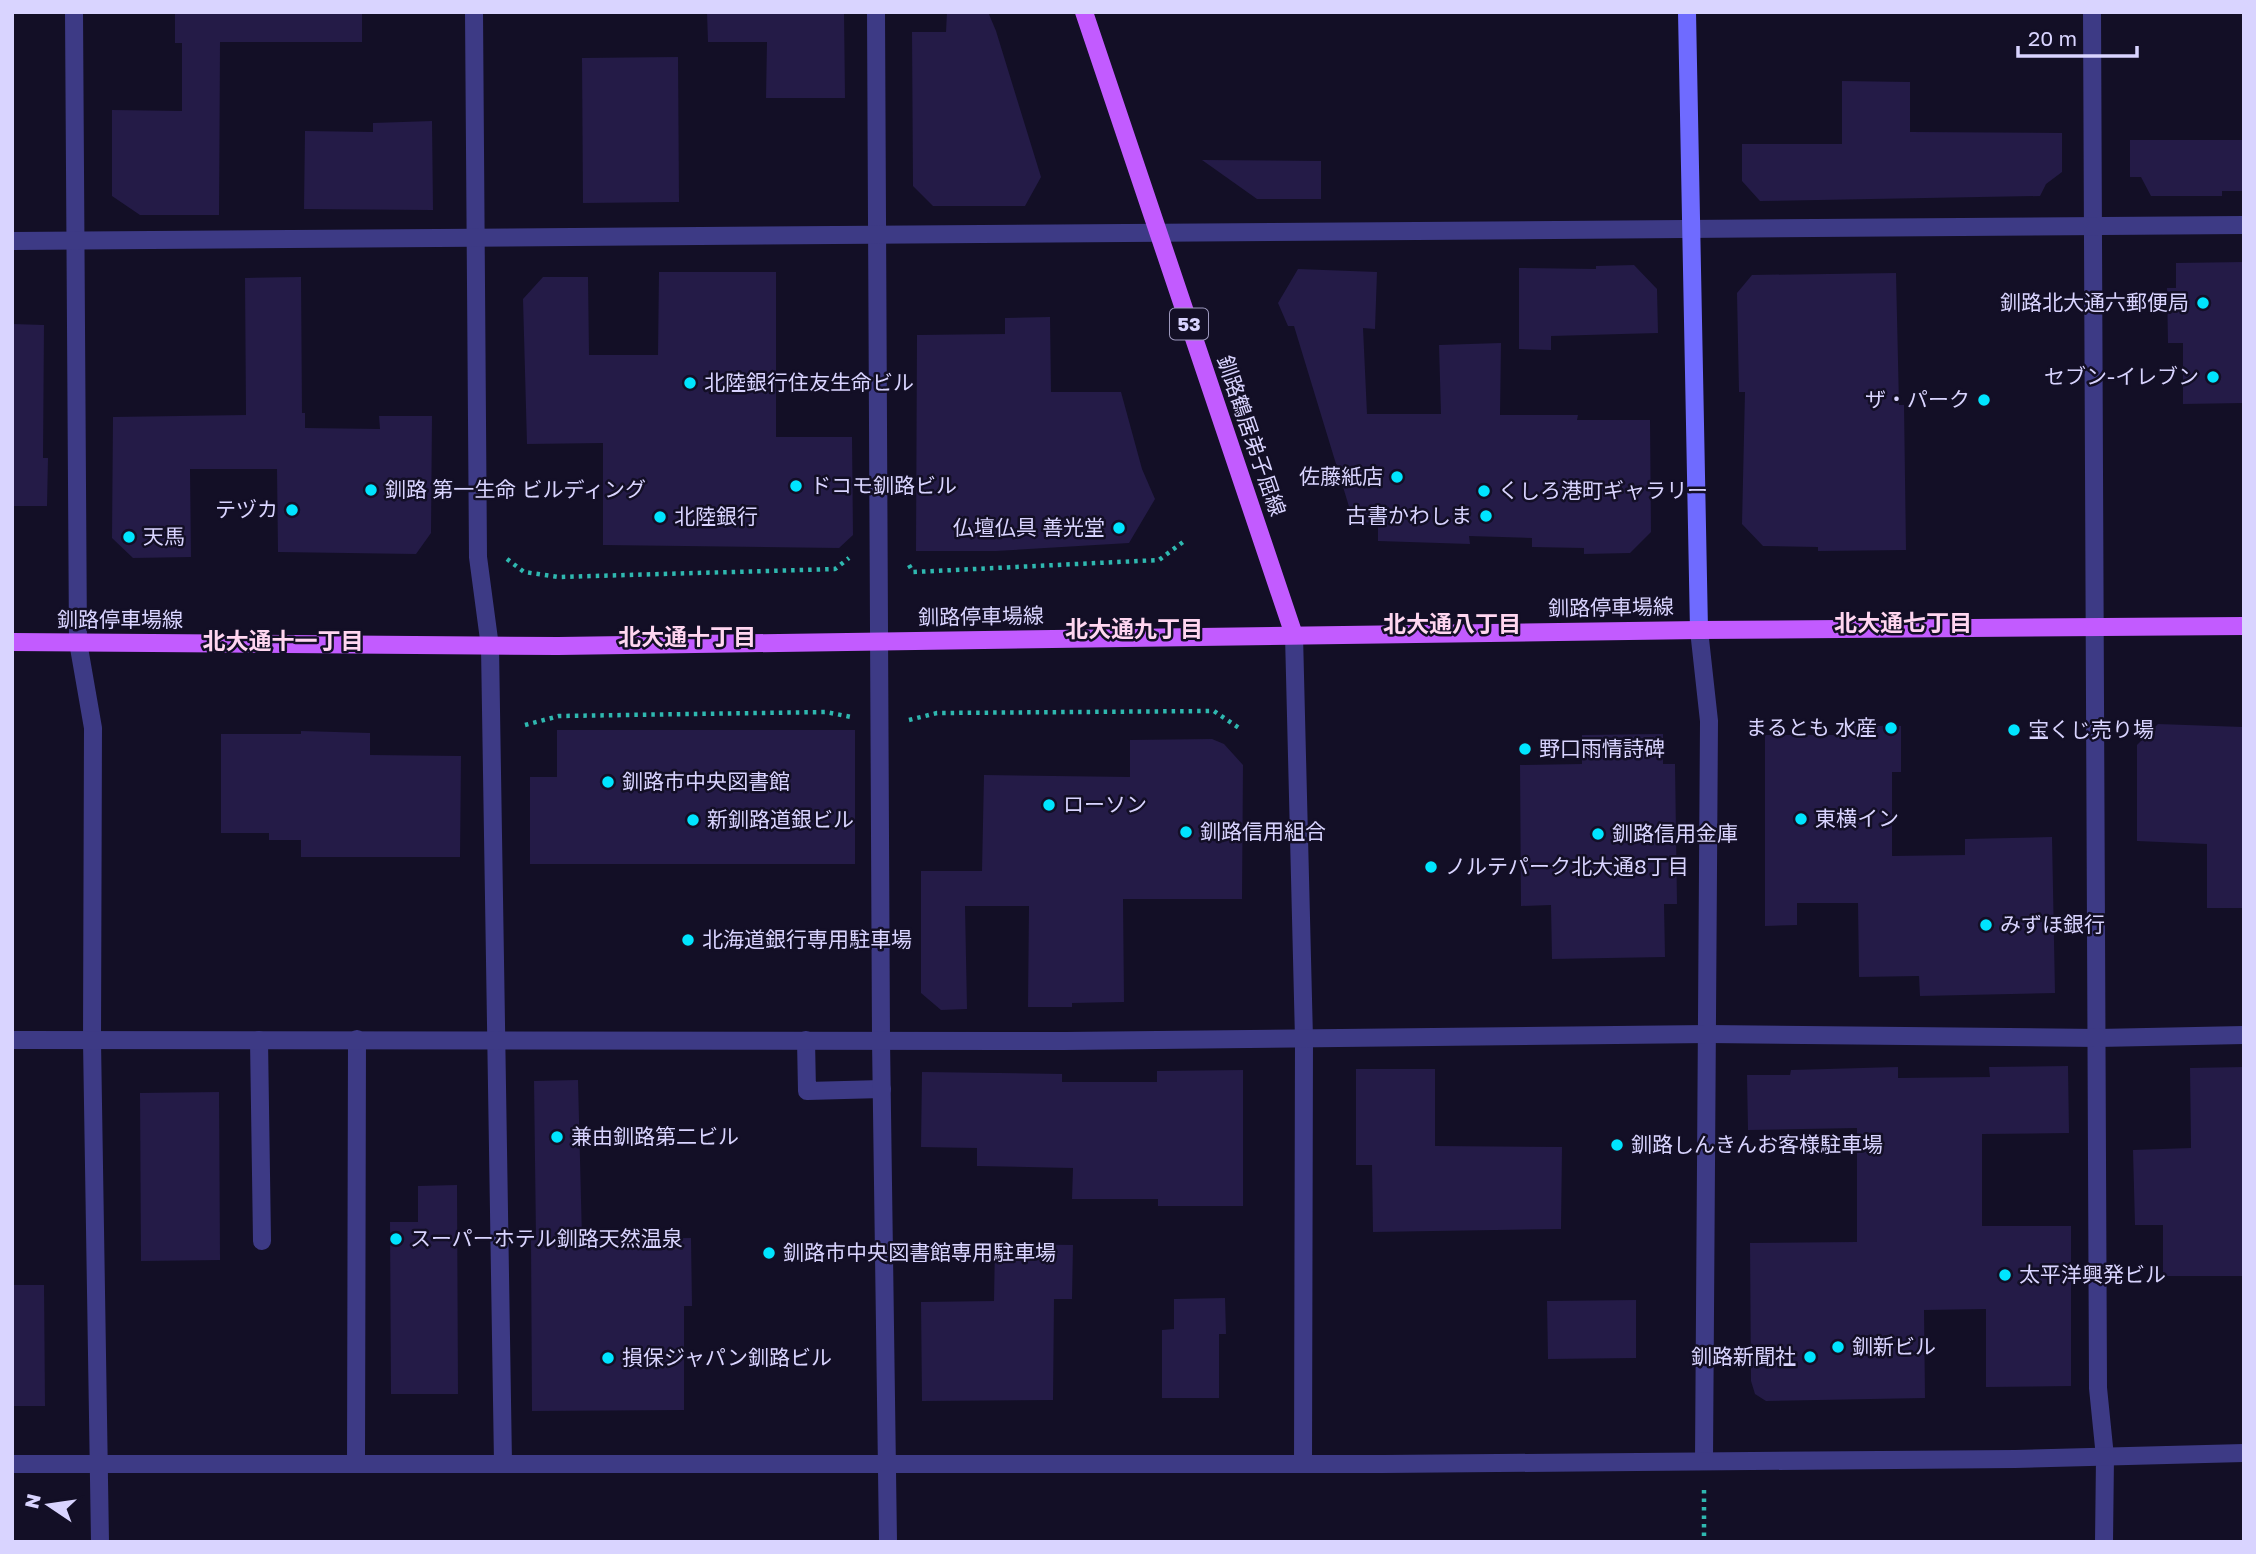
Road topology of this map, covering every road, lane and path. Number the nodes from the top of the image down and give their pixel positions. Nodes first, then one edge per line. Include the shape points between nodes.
1 (74, 12) edge
2 (474, 12) edge
3 (876, 12) edge
4 (1084, 12) edge
5 (1687, 12) edge
6 (2092, 12) edge
7 (2244, 225) edge
8 (2095, 226) junction
9 (1158, 231) junction
10 (1690, 231) junction
11 (877, 234) junction
12 (76, 240) junction
13 (477, 240) junction
14 (12, 241) edge
15 (1183, 542) dead end
16 (503, 556) dead end
17 (905, 557) dead end
18 (847, 558) dead end
19 (2244, 626) edge
20 (2096, 628) junction
21 (1699, 630) junction
22 (1294, 635) junction
23 (881, 641) junction
24 (12, 642) edge
25 (78, 642) junction
26 (490, 647) junction
27 (854, 717) dead end
28 (911, 720) dead end
29 (525, 725) dead end
30 (1240, 728) dead end
31 (1708, 1034) junction
32 (2244, 1035) edge
33 (2098, 1038) junction
34 (495, 1039) junction
35 (1304, 1039) junction
36 (12, 1040) edge
37 (259, 1040) junction
38 (357, 1040) junction
39 (806, 1040) junction
40 (881, 1040) junction
41 (92, 1041) junction
42 (882, 1089) junction
43 (261, 1241) dead end
44 (2244, 1453) edge
45 (2105, 1457) junction
46 (1704, 1460) junction
47 (98, 1463) junction
48 (356, 1463) junction
49 (502, 1463) junction
50 (888, 1463) junction
51 (12, 1464) edge
52 (1303, 1464) junction
53 (100, 1542) edge
54 (888, 1542) edge
55 (1704, 1542) edge
56 (2104, 1542) edge

1 - 12 street
2 - 13 street
3 - 11 street
4 - 9 main road, 釧路鶴居弟子屈線 / 53
5 - 10 street
6 - 8 street
7 - 8 street
8 - 10 street
8 - 20 street
9 - 10 street
9 - 11 street
9 - 22 main road, 釧路鶴居弟子屈線 / 53
10 - 21 street
11 - 13 street
11 - 23 street
12 - 13 street
12 - 14 street
12 - 25 street
13 - 26 street via 478,556
15 - 17 path via 1159,560 913,572
16 - 18 path via 524,572 558,577 835,569
19 - 20 main road, 釧路停車場線
20 - 21 main road, 釧路停車場線
20 - 33 street
21 - 22 main road, 釧路停車場線
21 - 31 street via 1709,721
22 - 23 main road, 釧路停車場線
22 - 35 street
23 - 26 main road, 釧路停車場線
23 - 40 street
24 - 25 main road, 釧路停車場線
25 - 26 main road, 釧路停車場線
25 - 41 street via 93,729
26 - 34 street
27 - 29 path via 826,712 559,716
28 - 30 path via 936,713 1214,711
31 - 33 street
31 - 35 street
31 - 46 street
32 - 33 street
33 - 45 street via 2098,1388
34 - 38 street
34 - 39 street
34 - 49 street
35 - 40 street
35 - 52 street
36 - 41 street
37 - 38 street
37 - 41 street
37 - 43 street
38 - 48 street
39 - 40 street
39 - 42 street via 807,1091
40 - 42 street
41 - 47 street
42 - 50 street
44 - 45 street
45 - 46 street
45 - 56 street
46 - 52 street
46 - 55 path
47 - 48 street
47 - 51 street
47 - 53 street
48 - 49 street
49 - 50 street
50 - 52 street
50 - 54 street

